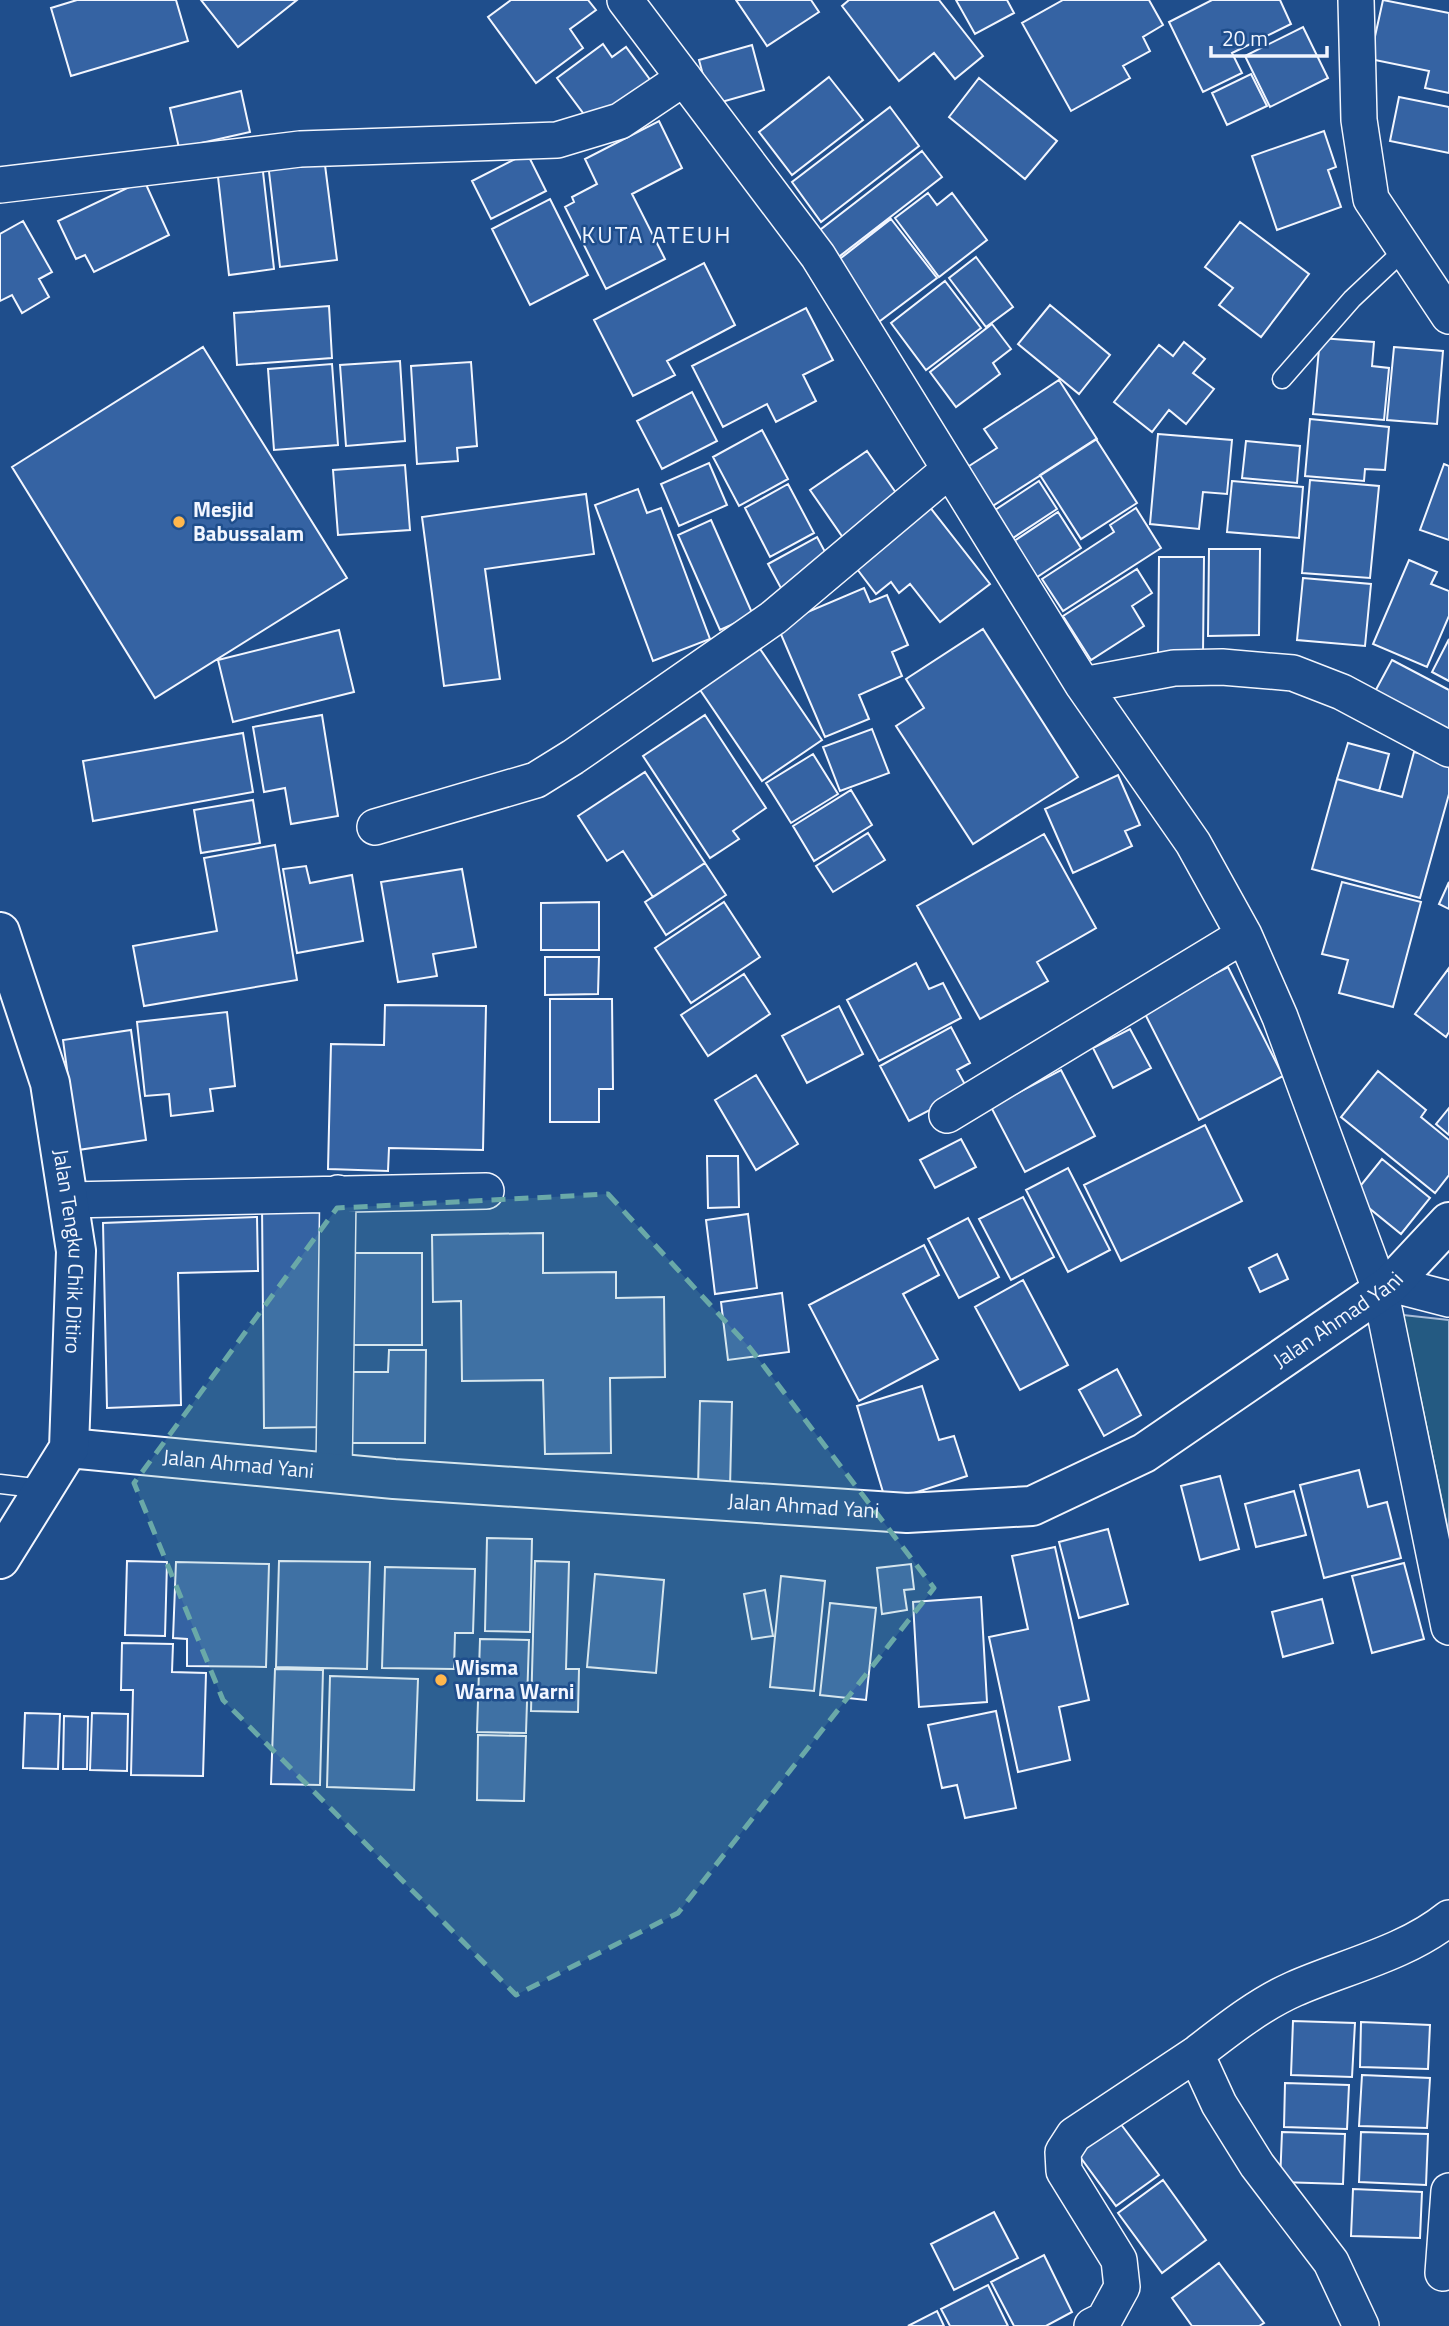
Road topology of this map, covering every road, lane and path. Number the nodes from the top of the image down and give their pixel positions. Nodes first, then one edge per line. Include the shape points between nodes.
1 (625, 0) edge
2 (1356, 0) edge
3 (684, 78) junction
4 (0, 185) edge
5 (1404, 250) junction
6 (1449, 316) edge
7 (1282, 379) dead end
8 (949, 470) junction
9 (1083, 685) junction
10 (1449, 749) edge
11 (375, 827) dead end
12 (0, 932) edge
13 (1244, 935) junction
14 (947, 1115) dead end
15 (486, 1191) dead end
16 (338, 1194) junction
17 (68, 1200) junction
18 (1449, 1222) edge
19 (1386, 1287) junction
20 (1449, 1299) edge
21 (69, 1448) junction
22 (334, 1473) junction
23 (0, 1484) edge
24 (43, 1489) junction
25 (0, 1559) edge
26 (1449, 1627) edge
27 (1449, 1918) edge
28 (1196, 2054) junction
29 (1449, 2191) edge
30 (1443, 2273) dead end
31 (1092, 2326) edge
32 (1361, 2326) edge

1 - 3 street
2 - 5 street via 1359,120 1371,200
3 - 4 street via 620,121 557,139 300,149
3 - 8 street via 818,256
5 - 6 street
5 - 7 lane via 1352,299
8 - 9 street
8 - 11 street via 773,618 573,757 536,780
9 - 10 street via 1174,668 1293,673 1342,692
9 - 13 street via 1193,843
12 - 17 street, Jalan Tengku Chik Ditiro via 50,1083
13 - 14 street
13 - 19 street
15 - 16 street
16 - 17 street
16 - 22 street
17 - 21 street, Jalan Tengku Chik Ditiro via 76,1251
18 - 19 street, Jalan Ahmad Yani
19 - 20 street
19 - 22 street, Jalan Ahmad Yani via 1144,1453 1032,1506 907,1513
19 - 26 street
21 - 22 street, Jalan Ahmad Yani
21 - 24 street
23 - 24 lane
24 - 25 street
27 - 28 street via 1384,1953 1291,1990
28 - 31 street via 1074,2135 1063,2152 1064,2171 1119,2260 1122,2287 1104,2320
28 - 32 street via 1219,2104 1257,2165 1331,2262
29 - 30 street

